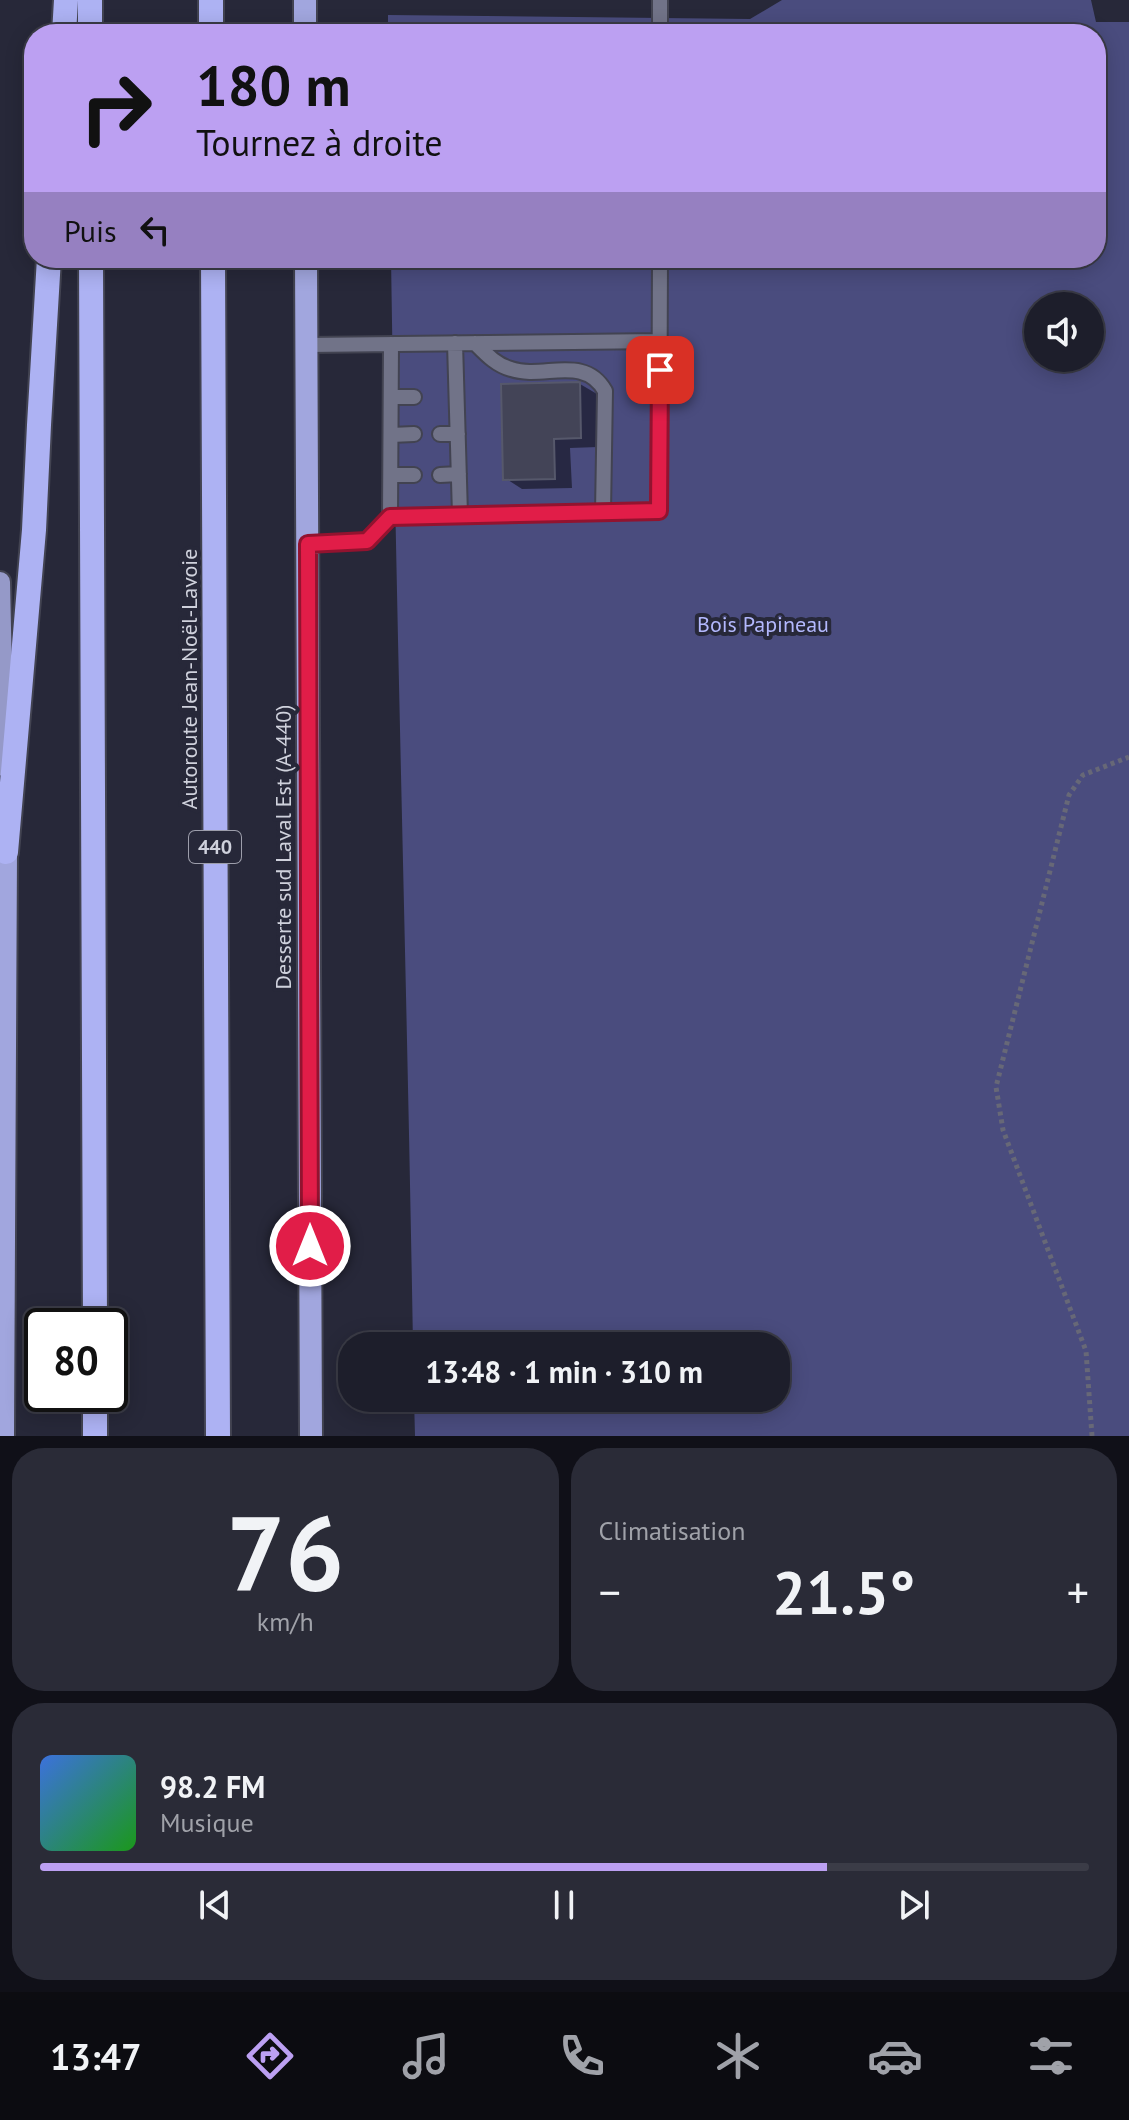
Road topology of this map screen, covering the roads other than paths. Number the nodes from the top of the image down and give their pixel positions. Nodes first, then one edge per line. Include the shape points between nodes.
1 (66, 0) edge
2 (90, 0) edge
3 (211, 0) edge
4 (305, 0) edge
5 (660, 0) edge
6 (65, 24) edge
7 (90, 24) edge
8 (211, 24) edge
9 (305, 24) edge
10 (660, 24) edge
11 (48, 268) edge
12 (91, 268) edge
13 (213, 268) edge
14 (306, 268) edge
15 (660, 268) edge
16 (660, 341) junction
17 (455, 343) junction
18 (475, 343) junction
19 (391, 344) junction
20 (307, 345) junction
21 (457, 396) junction
22 (391, 397) junction
23 (414, 397) dead end
24 (440, 397) dead end
25 (414, 434) dead end
26 (440, 434) dead end
27 (458, 434) junction
28 (391, 435) junction
29 (459, 474) junction
30 (392, 475) junction
31 (414, 475) dead end
32 (440, 475) dead end
33 (603, 512) junction
34 (460, 515) junction
35 (390, 517) junction
36 (308, 544) junction
37 (0, 582) edge
38 (6, 852) junction
39 (95, 1308) edge
40 (95, 1412) edge
41 (3, 1436) edge
42 (95, 1436) edge
43 (218, 1436) edge
44 (311, 1436) edge

1 - 6 highway
2 - 7 highway
3 - 8 highway
4 - 9 highway
5 - 10 lane
11 - 38 highway via 34,530
12 - 39 highway
13 - 43 highway, Autoroute Jean-Noël-Lavoie / 440
14 - 20 highway, Desserte sud Laval Est (A-440)
15 - 16 lane
16 - 18 lane
16 - 33 lane via 659,511
17 - 18 lane
17 - 19 lane
17 - 21 lane
18 - 33 lane via 514,371 577,371 600,382 605,391
19 - 20 lane
19 - 22 lane
20 - 36 highway, Desserte sud Laval Est (A-440)
21 - 24 lane
21 - 27 lane
22 - 23 lane
22 - 28 lane
25 - 28 lane
26 - 27 lane
27 - 29 lane
28 - 30 lane
29 - 32 lane
29 - 34 lane
30 - 31 lane
30 - 35 lane
33 - 34 lane
34 - 35 lane
35 - 36 lane via 367,541
36 - 44 highway, Desserte sud Laval Est (A-440)
37 - 38 main road
38 - 41 highway
40 - 42 highway

